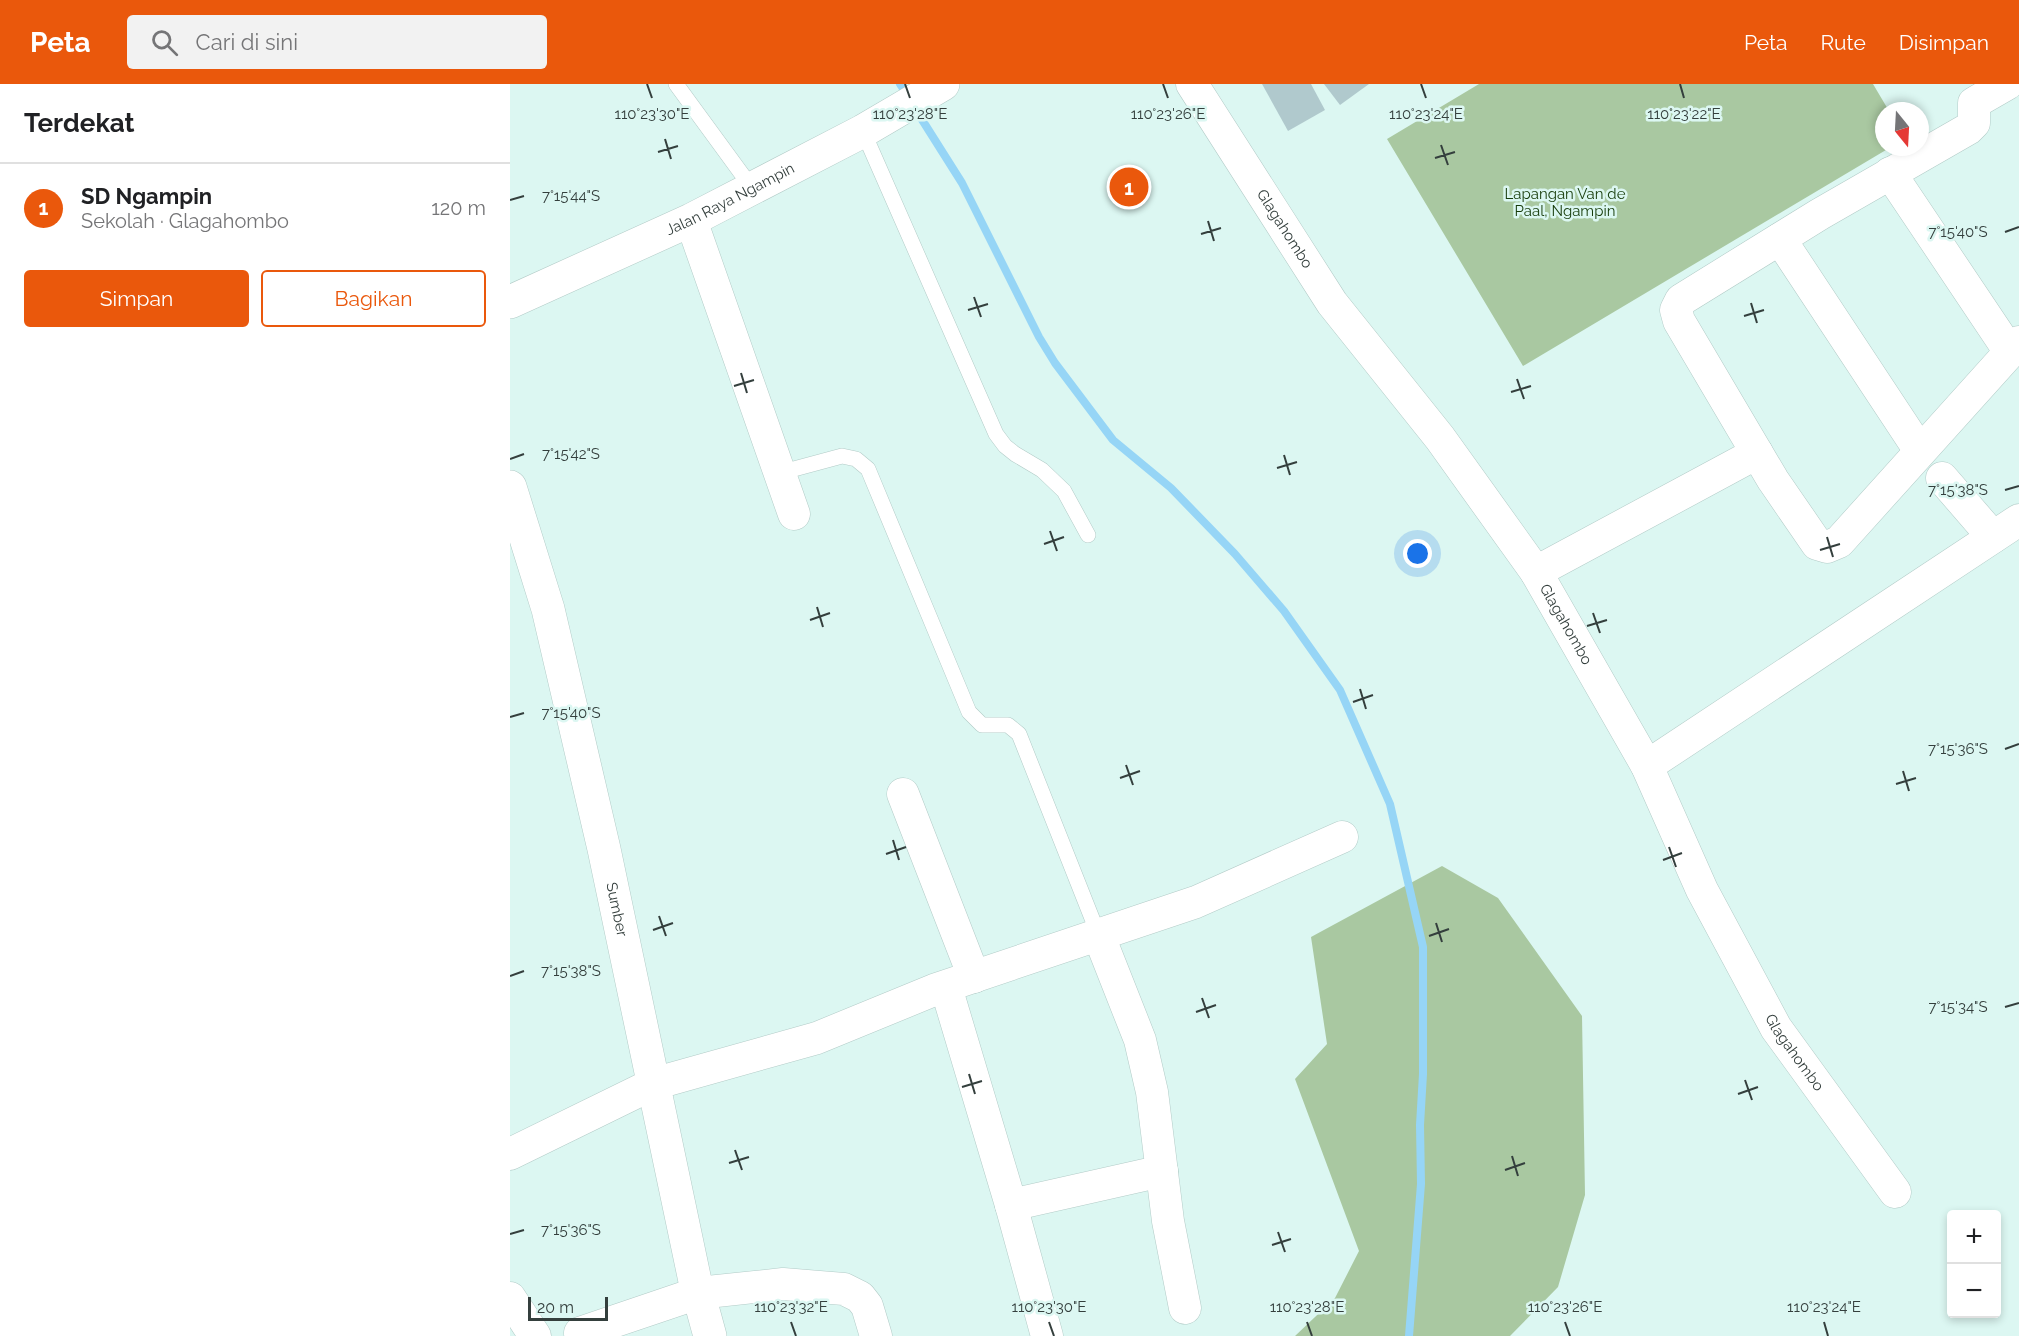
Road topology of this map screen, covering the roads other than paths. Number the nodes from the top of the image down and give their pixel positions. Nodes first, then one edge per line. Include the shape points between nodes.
1 (676, 84) edge
2 (1192, 84) edge
3 (2009, 84) edge
4 (940, 86) edge
5 (2019, 103) edge
6 (863, 130) junction
7 (1890, 173) junction
8 (752, 188) junction
9 (691, 220) junction
10 (1780, 239) junction
11 (510, 302) edge
12 (2014, 347) edge
13 (1920, 451) junction
14 (1757, 453) junction
15 (779, 473) junction
16 (1942, 478) dead end
17 (510, 487) edge
18 (794, 514) dead end
19 (2019, 520) edge
20 (1088, 535) dead end
21 (1993, 537) junction
22 (1536, 572) junction
23 (1647, 766) junction
24 (903, 794) dead end
25 (1342, 837) dead end
26 (1099, 936) junction
27 (960, 982) junction
28 (653, 1084) junction
29 (510, 1154) edge
30 (1162, 1171) junction
31 (1895, 1192) dead end
32 (1011, 1204) junction
33 (698, 1293) junction
34 (512, 1306) edge
35 (1185, 1308) dead end
36 (576, 1335) edge
37 (535, 1336) edge
38 (710, 1336) edge
39 (876, 1336) edge
40 (1047, 1336) edge

1 - 8 lane
2 - 22 street, Glagahombo via 1332,303 1440,438
3 - 5 street
3 - 7 street via 1974,103 1974,123 1968,129
4 - 6 street, Jalan Raya Ngampin
6 - 8 street, Jalan Raya Ngampin
6 - 20 lane via 996,434 1005,446 1042,470 1064,491
7 - 10 street
7 - 12 street
8 - 9 street, Jalan Raya Ngampin
9 - 11 street, Jalan Raya Ngampin
9 - 15 street
10 - 13 street
10 - 14 street via 1681,300 1676,310 1678,321
12 - 13 street
13 - 14 street via 1839,542 1827,547 1817,544
14 - 22 street
15 - 18 street
15 - 26 lane via 842,456 856,459 868,469 969,712 982,725 1008,724 1019,734
16 - 21 street
17 - 28 street, Sumber via 548,609
19 - 21 street
21 - 23 street
22 - 23 street, Glagahombo
23 - 31 street, Glagahombo via 1702,890 1776,1028
24 - 27 street
25 - 26 street via 1196,902
26 - 27 street
26 - 30 street via 1140,1040 1152,1092
27 - 28 street via 817,1038
27 - 32 street
28 - 29 street
28 - 33 street, Sumber
30 - 32 street
30 - 35 street
32 - 40 street
33 - 36 street
33 - 38 street, Sumber
33 - 39 street via 783,1284 844,1289 867,1305
34 - 37 street

